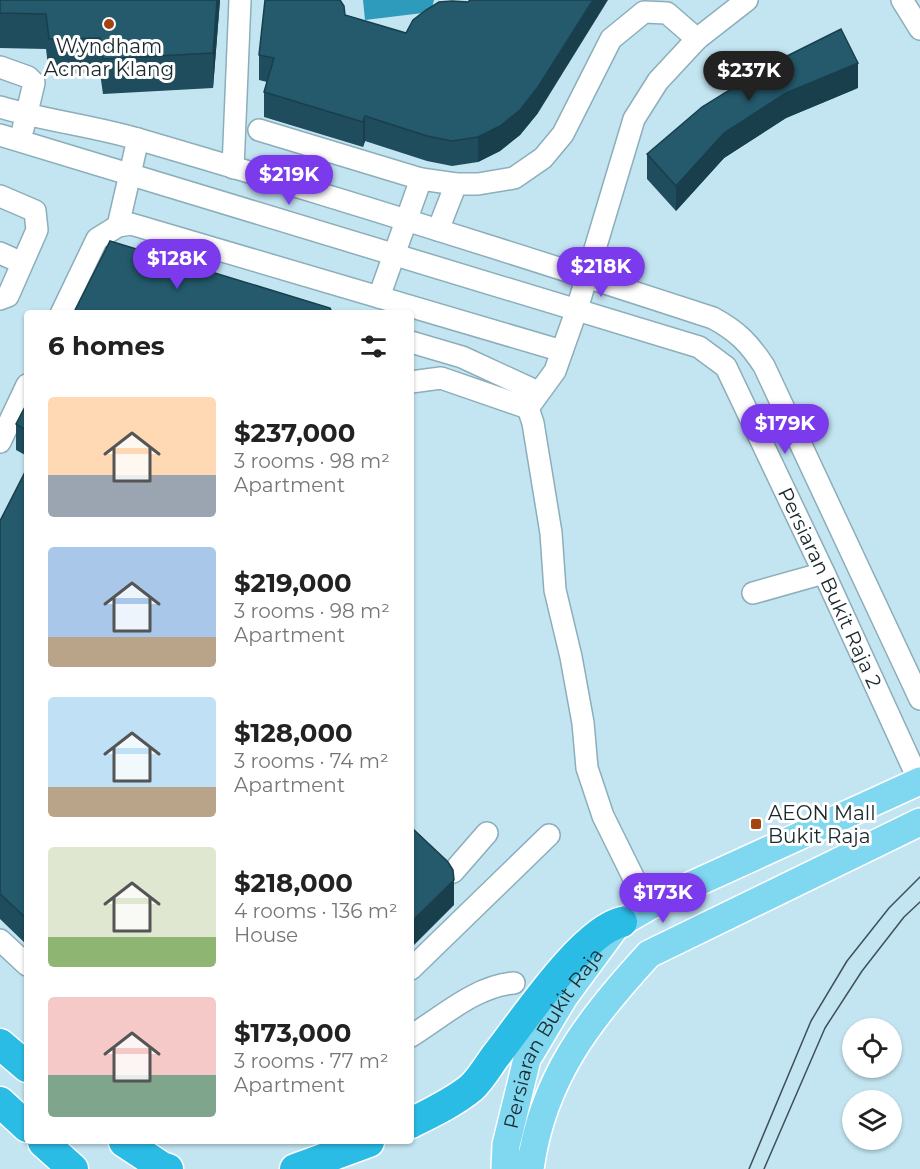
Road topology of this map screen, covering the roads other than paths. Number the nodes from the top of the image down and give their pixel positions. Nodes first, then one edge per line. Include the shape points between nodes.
1 (240, 0) edge
2 (747, 0) edge
3 (902, 0) edge
4 (920, 29) edge
5 (697, 39) junction
6 (0, 67) edge
7 (0, 107) edge
8 (27, 115) junction
9 (259, 130) dead end
10 (0, 135) edge
11 (138, 139) junction
12 (21, 141) junction
13 (233, 168) junction
14 (128, 176) junction
15 (421, 179) junction
16 (456, 184) junction
17 (0, 196) edge
18 (406, 221) junction
19 (118, 226) junction
20 (438, 231) junction
21 (0, 253) edge
22 (394, 255) junction
23 (22, 263) junction
24 (587, 276) junction
25 (379, 297) junction
26 (0, 299) edge
27 (577, 309) junction
28 (64, 310) edge
29 (414, 343) edge
30 (562, 351) junction
31 (414, 382) edge
32 (24, 391) edge
33 (533, 400) junction
34 (0, 442) edge
35 (824, 573) junction
36 (753, 593) dead end
37 (920, 699) edge
38 (920, 782) edge
39 (920, 822) edge
40 (487, 833) dead end
41 (549, 835) dead end
42 (414, 846) edge
43 (648, 906) junction
44 (622, 922) junction
45 (0, 940) edge
46 (24, 962) edge
47 (414, 966) edge
48 (514, 983) dead end
49 (414, 1034) edge
50 (0, 1044) edge
51 (24, 1064) edge
52 (0, 1102) edge
53 (414, 1121) edge
54 (24, 1124) edge
55 (45, 1144) edge
56 (127, 1144) edge
57 (364, 1144) edge
58 (73, 1169) edge
59 (168, 1169) edge
60 (295, 1169) edge
61 (505, 1169) edge
62 (530, 1169) edge

1 - 13 street
2 - 5 street
3 - 4 street
5 - 16 street via 667,13 644,12 611,39 563,134 543,158 514,178
5 - 24 street via 658,81 634,119
6 - 8 street via 34,83
7 - 8 street, Persiaran Bukit Raja 2
8 - 11 street, Persiaran Bukit Raja 2
8 - 12 street
9 - 15 street
10 - 12 street, Persiaran Bukit Raja 2
11 - 13 street, Persiaran Bukit Raja 2
11 - 14 street
12 - 14 street, Persiaran Bukit Raja 2
13 - 18 street, Persiaran Bukit Raja 2
14 - 19 street
14 - 22 street, Persiaran Bukit Raja 2
15 - 16 street
15 - 18 street
16 - 20 street
17 - 23 street via 35,211 37,230
18 - 20 street, Persiaran Bukit Raja 2
18 - 22 street
19 - 25 street via 131,224
19 - 28 street via 98,239
20 - 24 street, Persiaran Bukit Raja 2
21 - 23 street
22 - 25 street
22 - 27 street, Persiaran Bukit Raja 2
23 - 26 street via 8,296
24 - 27 street
24 - 37 street, Persiaran Bukit Raja 2 via 713,318 751,346 777,392
25 - 30 street
27 - 30 street
27 - 35 street, Persiaran Bukit Raja 2 via 699,347 726,367
29 - 33 street via 462,357
30 - 33 street via 555,371
31 - 33 street via 441,378
32 - 34 street
33 - 43 street via 555,590 583,723 587,768 603,816
35 - 36 street
35 - 38 street, Persiaran Bukit Raja 2
38 - 43 main road, Persiaran Bukit Raja
39 - 62 main road, Persiaran Bukit Raja via 649,954 579,1039 552,1085
40 - 42 street via 453,872 445,874
41 - 47 street
43 - 44 main road, Persiaran Bukit Raja
44 - 53 highway via 611,924 568,962 472,1087
44 - 61 main road, Persiaran Bukit Raja via 564,997 526,1059 506,1145
45 - 46 street
48 - 49 street via 498,984 478,993
50 - 51 highway
52 - 54 highway
55 - 58 highway
56 - 59 highway
57 - 60 highway

